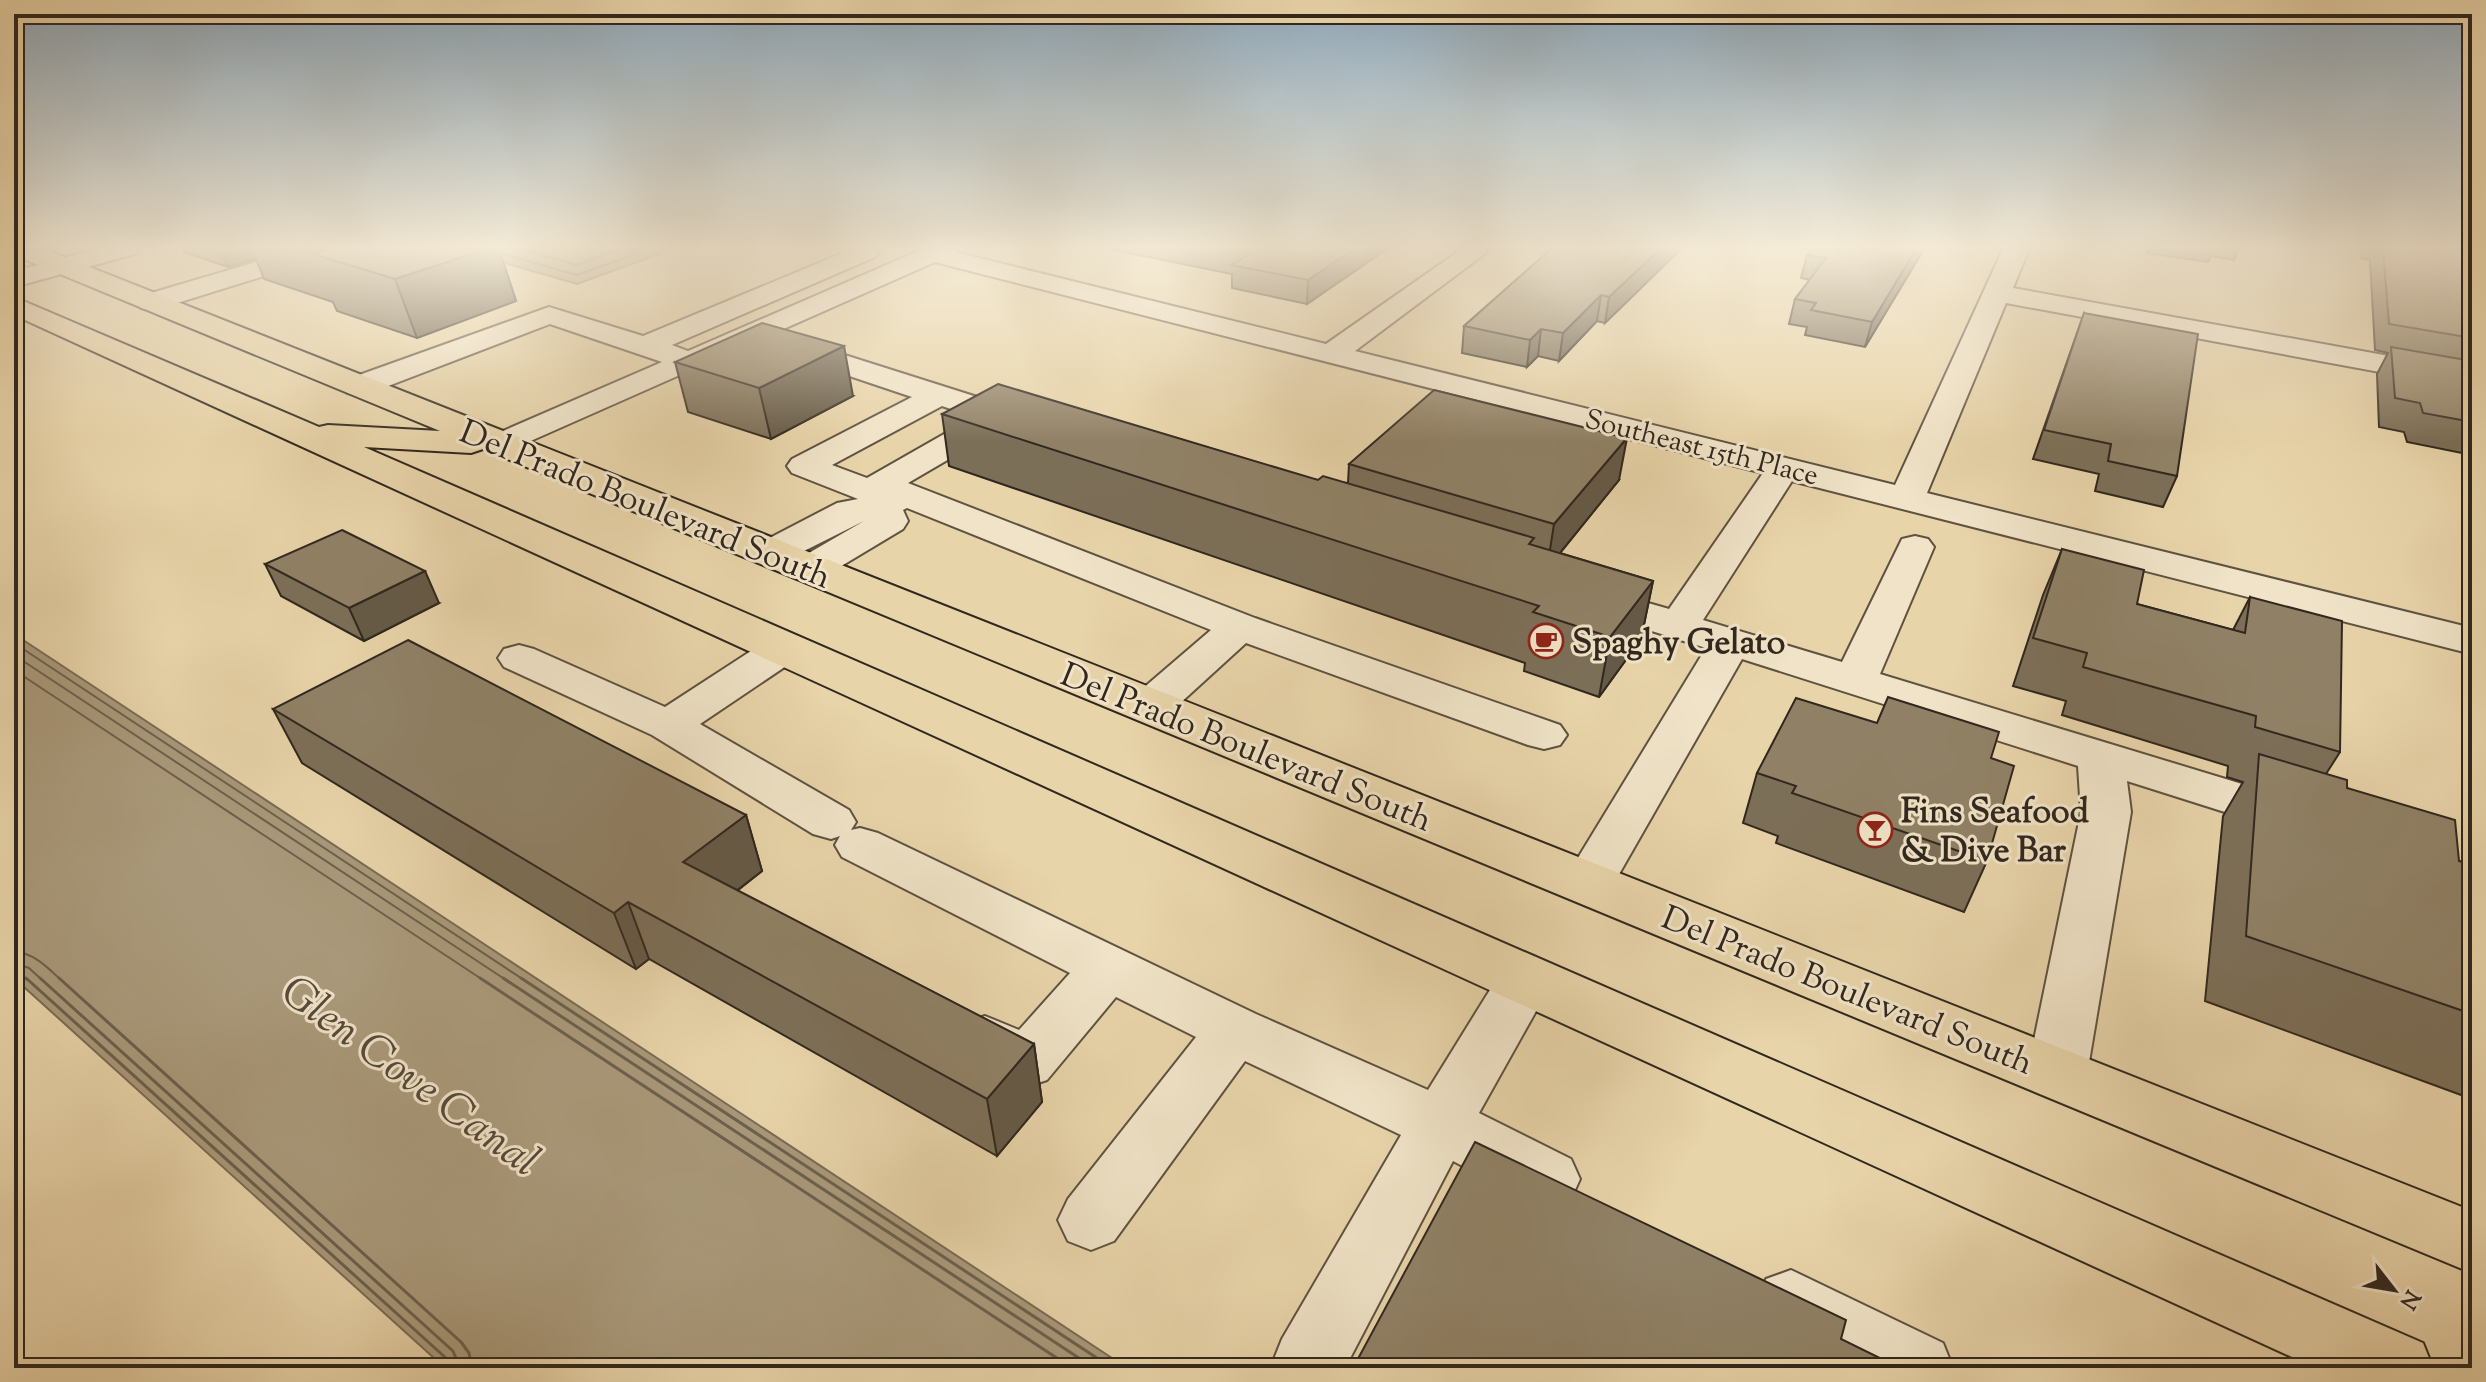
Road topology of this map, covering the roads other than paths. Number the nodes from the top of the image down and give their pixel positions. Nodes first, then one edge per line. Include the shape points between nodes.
1 (33, 313) edge
2 (179, 313) edge
3 (721, 313) edge
4 (798, 313) edge
5 (1178, 313) edge
6 (1388, 313) edge
7 (1988, 313) edge
8 (2109, 313) edge
9 (751, 334) junction
10 (645, 346) junction
11 (1333, 353) junction
12 (690, 361) junction
13 (2472, 380) edge
14 (359, 386) junction
15 (939, 395) junction
16 (1001, 415) junction
17 (298, 433) junction
18 (1061, 434) edge
19 (501, 444) junction
20 (1784, 467) junction
21 (1907, 498) junction
22 (894, 501) junction
23 (1915, 547) dead end
24 (790, 561) junction
25 (1558, 588) edge
26 (1678, 626) junction
27 (1240, 627) junction
28 (2472, 641) edge
29 (1731, 642) junction
30 (783, 649) junction
31 (519, 658) dead end
32 (1855, 681) junction
33 (1150, 706) junction
34 (668, 725) junction
35 (1544, 735) dead end
36 (2101, 757) junction
37 (2323, 826) edge
38 (1588, 884) junction
39 (1109, 967) junction
40 (1526, 979) junction
41 (943, 1017) edge
42 (1235, 1030) junction
43 (2057, 1074) junction
44 (1440, 1124) junction
45 (1594, 1203) edge
46 (1091, 1220) dead end
47 (2472, 1242) edge
48 (1735, 1275) edge
49 (1308, 1364) dead end
50 (1917, 1368) edge
51 (2397, 1368) edge

1 - 17 main road, Del Prado Boulevard South
2 - 14 main road, Del Prado Boulevard South
3 - 10 street
4 - 9 street
5 - 11 street, Southeast 15th Place
6 - 11 street
7 - 21 street
8 - 13 street
9 - 12 street
9 - 15 street
10 - 12 street
10 - 14 street via 549,315
11 - 20 street, Southeast 15th Place
12 - 19 street
14 - 19 main road, Del Prado Boulevard South
15 - 16 street
15 - 22 street via 804,466
16 - 18 street
16 - 22 street via 880,484
17 - 19 main road
17 - 30 main road, Del Prado Boulevard South
19 - 24 main road, Del Prado Boulevard South
20 - 21 street, Southeast 15th Place
20 - 26 street
21 - 28 street, Southeast 15th Place
22 - 24 street via 890,521
22 - 27 street
23 - 32 street
24 - 33 main road, Del Prado Boulevard South
25 - 26 street
26 - 29 street
27 - 33 street
27 - 35 street
29 - 32 street
29 - 38 street
30 - 34 street
30 - 40 main road, Del Prado Boulevard South
31 - 34 street
32 - 36 street
33 - 38 main road, Del Prado Boulevard South
34 - 39 street via 845,834
36 - 37 street
36 - 43 street via 2106,812
38 - 43 main road, Del Prado Boulevard South
39 - 41 street via 1026,1063
39 - 42 street
40 - 44 street
40 - 51 main road, Del Prado Boulevard South
42 - 44 street
42 - 46 street
43 - 47 main road, Del Prado Boulevard South
44 - 45 street
44 - 49 street
48 - 50 street

